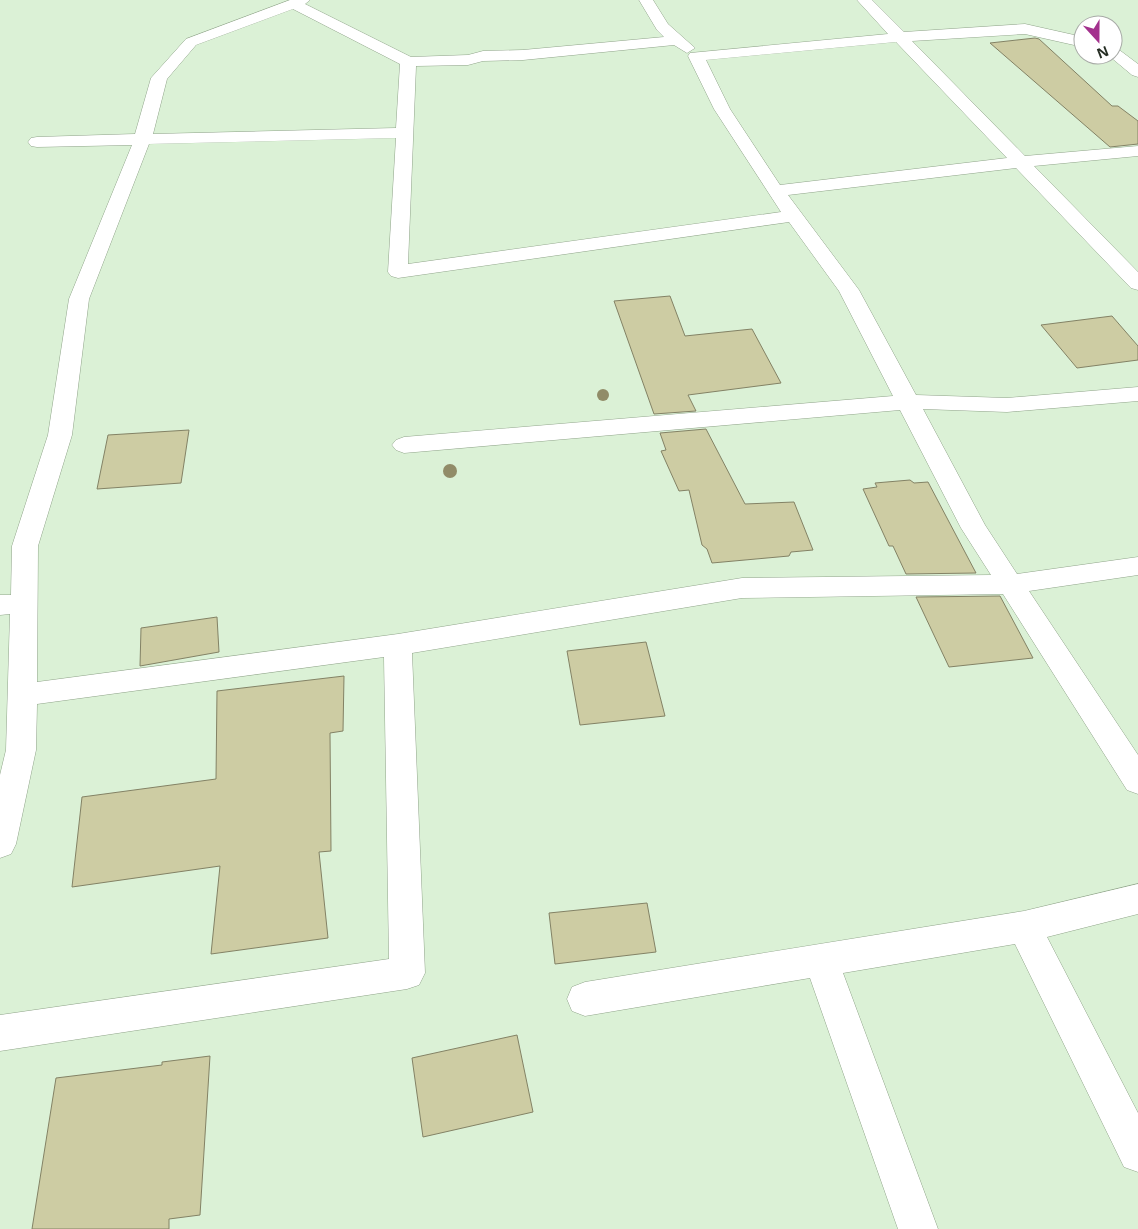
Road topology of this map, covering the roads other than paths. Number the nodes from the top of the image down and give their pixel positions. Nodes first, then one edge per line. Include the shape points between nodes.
1 (646, 0) edge
2 (864, 0) edge
3 (299, 2) edge
4 (902, 37) junction
5 (677, 40) junction
6 (1073, 40) edge
7 (1123, 47) edge
8 (1130, 47) dead end
9 (696, 56) junction
10 (1123, 60) edge
11 (408, 62) junction
12 (1138, 72) edge
13 (405, 133) junction
14 (143, 138) junction
15 (37, 142) dead end
16 (1138, 151) edge
17 (1020, 162) junction
18 (775, 191) junction
19 (794, 216) junction
20 (1138, 284) edge
21 (1138, 394) edge
22 (908, 402) junction
23 (404, 445) dead end
24 (1138, 566) edge
25 (1011, 584) junction
26 (12, 605) edge
27 (398, 644) junction
28 (22, 695) junction
29 (1138, 781) edge
30 (0, 844) edge
31 (1138, 899) edge
32 (1024, 928) junction
33 (821, 961) junction
34 (586, 999) dead end
35 (0, 1033) edge
36 (1138, 1153) edge
37 (918, 1229) edge

1 - 5 street via 662,27
2 - 4 street
3 - 11 street
3 - 14 street via 191,42 159,78
4 - 6 street via 1025,30
4 - 9 street
4 - 17 street
5 - 9 street
5 - 11 street via 483,56 468,60
7 - 8 street
9 - 18 street via 722,109
10 - 12 street
11 - 13 street
13 - 14 street
13 - 19 street via 398,272
14 - 15 street
14 - 26 street via 79,299 60,435 25,546
16 - 17 street
17 - 18 street
17 - 20 street
18 - 19 street
19 - 22 street via 849,290
21 - 22 street via 1007,405
22 - 23 street
22 - 25 street via 974,528
24 - 25 street
25 - 27 street via 742,588
25 - 29 street
26 - 28 street
27 - 28 street
27 - 35 street via 407,973
28 - 30 street via 21,750
31 - 32 street
32 - 33 street
32 - 36 street
33 - 34 street
33 - 37 street

